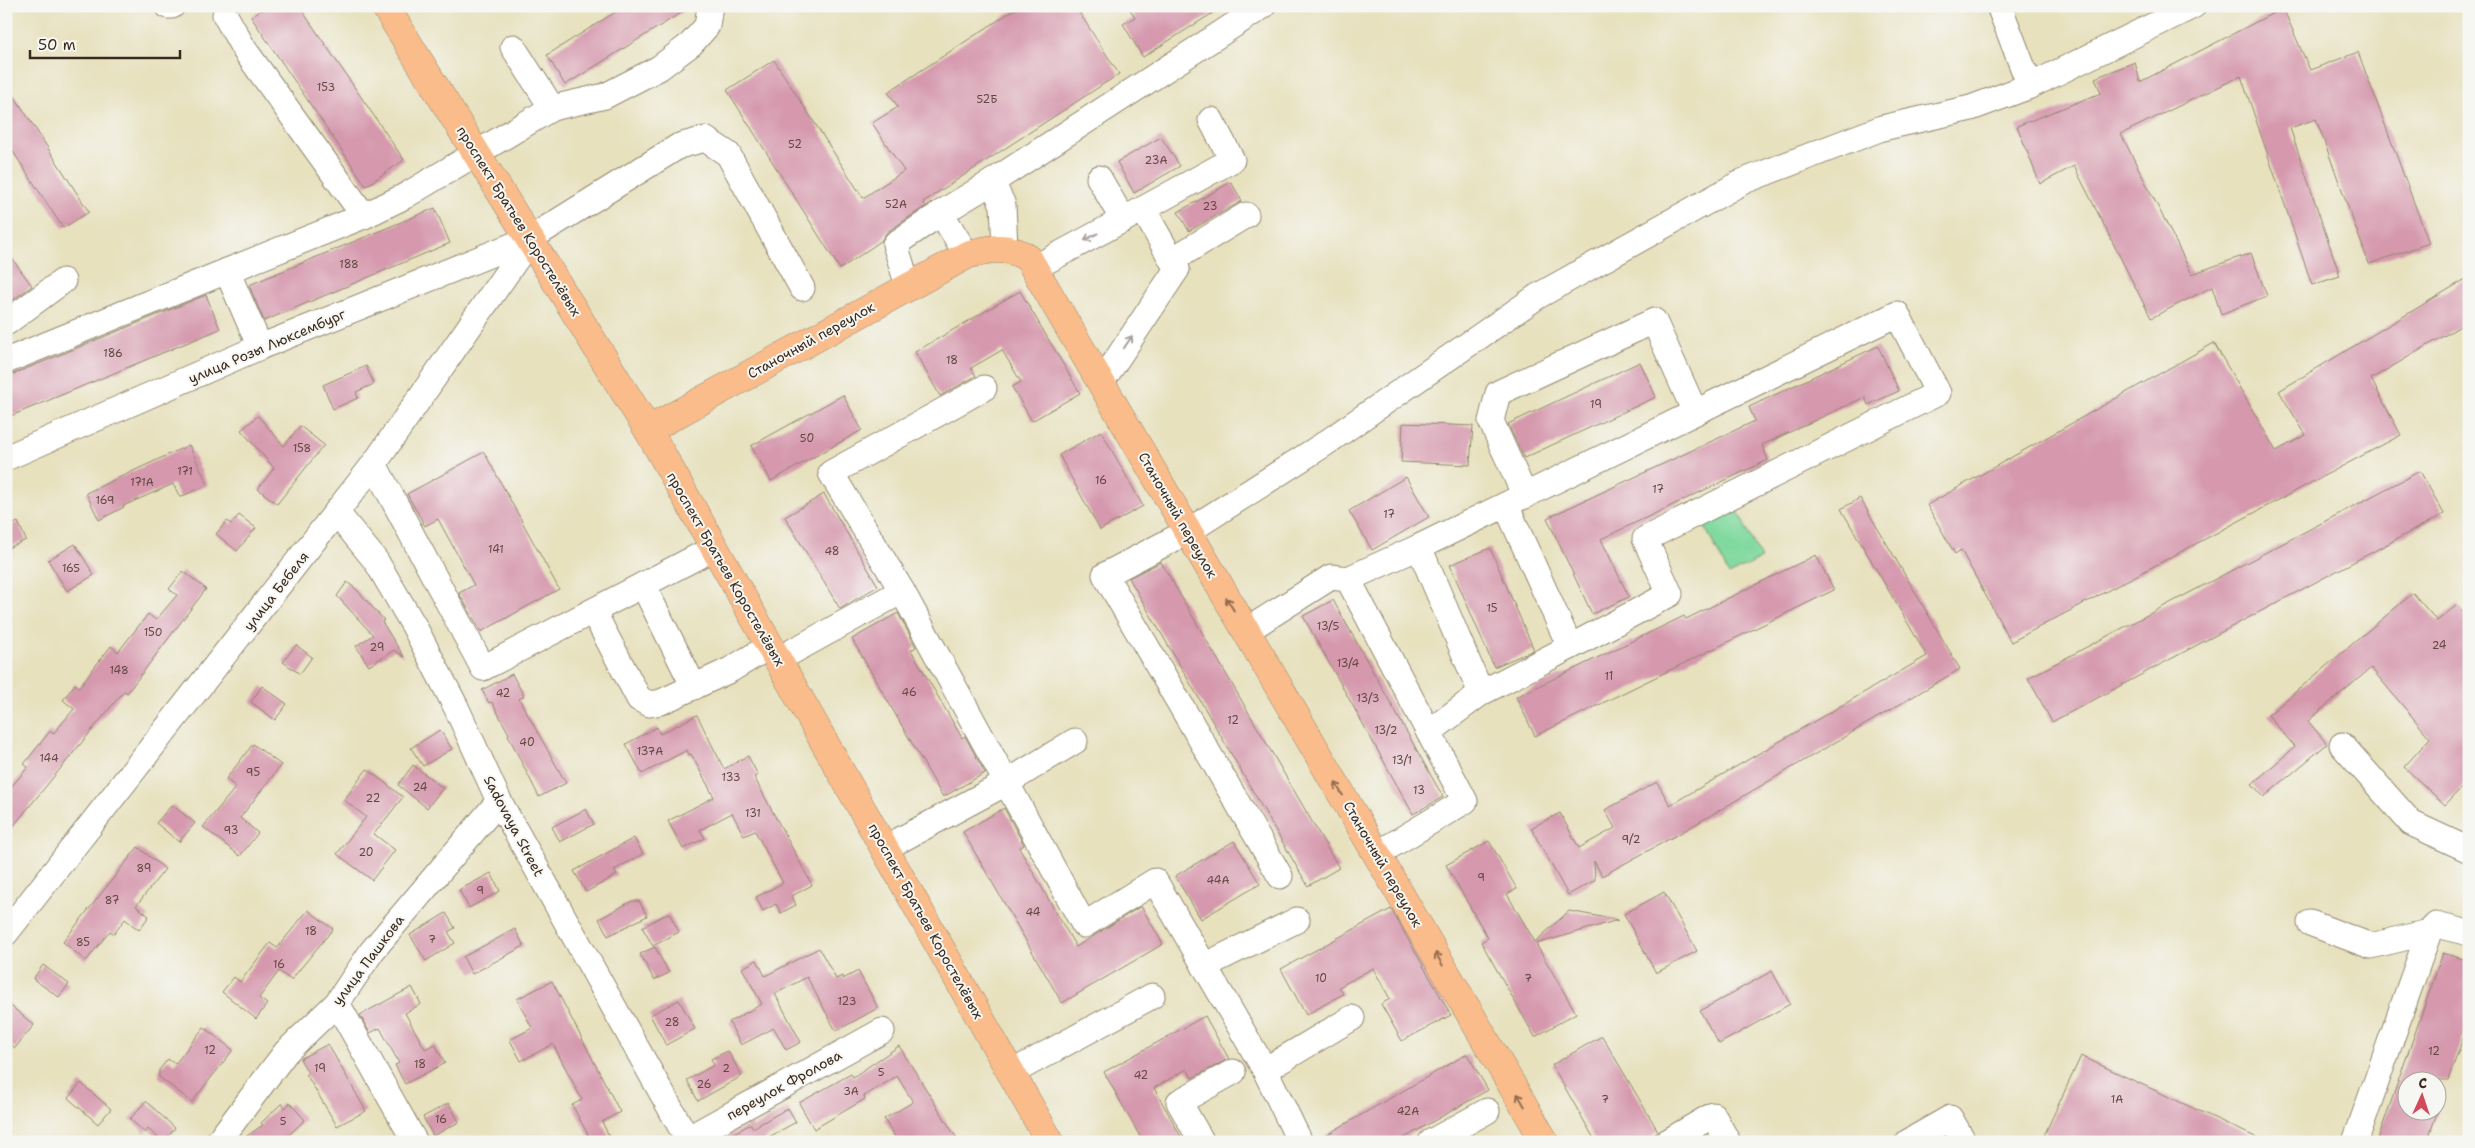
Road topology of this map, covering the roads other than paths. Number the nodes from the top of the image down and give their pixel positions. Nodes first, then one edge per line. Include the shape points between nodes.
1 (385, 6) edge
2 (710, 6) edge
3 (1264, 6) edge
4 (1999, 6) edge
5 (2192, 6) edge
6 (224, 9) edge
7 (513, 46) dead end
8 (2030, 86) junction
9 (552, 108) junction
10 (1210, 120) dead end
11 (477, 153) junction
12 (1099, 178) dead end
13 (992, 182) junction
14 (941, 213) junction
15 (1133, 215) junction
16 (1246, 215) dead end
17 (364, 216) junction
18 (531, 238) junction
19 (1005, 248) junction
20 (967, 254) junction
21 (1172, 260) junction
22 (1034, 268) junction
23 (227, 271) junction
24 (63, 282) dead end
25 (908, 286) junction
26 (802, 288) dead end
27 (6, 323) edge
28 (260, 347) junction
29 (6, 361) edge
30 (1100, 383) junction
31 (984, 388) dead end
32 (1696, 412) junction
33 (648, 430) junction
34 (6, 458) edge
35 (374, 464) junction
36 (1515, 500) junction
37 (337, 513) junction
38 (1187, 532) junction
39 (1419, 547) junction
40 (714, 548) junction
41 (1348, 579) junction
42 (643, 585) junction
43 (902, 591) junction
44 (593, 611) junction
45 (1246, 631) junction
46 (1570, 647) junction
47 (774, 653) junction
48 (694, 687) junction
49 (1482, 693) junction
50 (1429, 732) junction
51 (1075, 741) dead end
52 (2342, 745) dead end
53 (1006, 783) junction
54 (499, 801) junction
55 (885, 848) junction
56 (2469, 850) edge
57 (1377, 854) junction
58 (1280, 876) dead end
59 (1297, 920) dead end
60 (2310, 923) dead end
61 (2429, 932) junction
62 (6, 933) edge
63 (2469, 933) edge
64 (1204, 966) junction
65 (1152, 996) dead end
66 (337, 1003) junction
67 (1352, 1018) dead end
68 (882, 1031) dead end
69 (1265, 1070) junction
70 (1232, 1072) dead end
71 (1011, 1073) junction
72 (1487, 1111) dead end
73 (688, 1140) edge
74 (218, 1142) edge
75 (415, 1142) edge
76 (1050, 1142) edge
77 (1202, 1142) edge
78 (1300, 1142) edge
79 (1431, 1142) edge
80 (1545, 1142) edge
81 (1667, 1142) edge
82 (1728, 1142) edge
83 (1908, 1142) edge
84 (1964, 1142) edge
85 (2355, 1142) edge

1 - 11 main road, проспект Братьев Коростелёвых
2 - 9 street via 707,26 691,44 659,68 605,96
3 - 13 street
4 - 8 street
5 - 8 street
6 - 17 street via 244,49
7 - 9 street
8 - 38 street via 1971,108 1882,128 1744,181 1538,296 1323,445
9 - 11 street
10 - 15 street via 1232,160
11 - 17 street
11 - 18 main road, проспект Братьев Коростелёвых
12 - 15 street
13 - 14 street
13 - 19 street via 1003,205
14 - 20 street
14 - 25 street via 895,244
15 - 21 street
15 -> 22 street
16 - 21 street
17 - 23 street
18 - 26 street via 679,146 705,139 728,154
18 - 28 street, улица Розы Люксембург
18 - 33 main road, проспект Братьев Коростелёвых
18 - 35 street, улица Бебеля
19 - 20 main road, Станочный переулок via 986,248
19 - 22 main road, Станочный переулок via 1028,258
20 - 25 main road, Станочный переулок
30 -> 21 street via 1176,268
22 - 30 main road, Станочный переулок
23 - 28 street
23 - 29 street
24 - 27 street
25 - 33 main road, Станочный переулок
28 - 34 street, улица Розы Люксембург
30 - 38 main road, Станочный переулок
31 - 43 street via 831,473
32 - 36 street
32 - 36 street via 1654,321 1498,393 1491,421
32 - 46 street via 1897,314 1938,393 1645,539 1670,594
33 - 40 main road, проспект Братьев Коростелёвых
35 - 37 street, улица Бебеля
35 - 44 street via 483,668
36 - 39 street
36 - 46 street
37 - 54 street, Sadovaya Street via 376,561 414,626
37 - 62 street, улица Бебеля
45 -> 38 main road, Станочный переулок
38 - 58 street via 1105,575
39 - 41 street
39 - 49 street
40 - 42 street
40 - 47 main road, проспект Братьев Коростелёвых
41 - 45 street via 1331,578
41 - 50 street
42 - 44 street
42 - 48 street
43 - 47 street
43 - 53 street
44 - 48 street via 639,699 650,704 661,702
57 -> 45 main road, Станочный переулок
46 - 49 street
47 - 48 street
47 - 55 main road, проспект Братьев Коростелёвых
49 - 50 street
50 - 57 street via 1465,801
51 - 53 street
52 - 56 street via 2411,823
53 - 55 street
53 - 64 street via 1084,925 1155,881
54 - 66 street, улица Пашкова via 372,951
54 - 73 street, Sadovaya Street
55 - 71 main road, проспект Братьев Коростелёвых
80 -> 57 main road, Станочный переулок
59 - 64 street
60 - 61 street via 2371,946
61 - 63 street via 2436,925
61 - 85 street
64 - 69 street
65 - 71 street
66 - 74 street, улица Пашкова via 286,1052
66 - 75 street
67 - 69 street
68 - 73 street, переулок Фролова
69 - 78 street
70 - 77 street via 1179,1102
71 - 76 main road, проспект Братьев Коростелёвых
72 - 79 street
81 - 82 street via 1713,1115
83 - 84 street via 1950,1118

